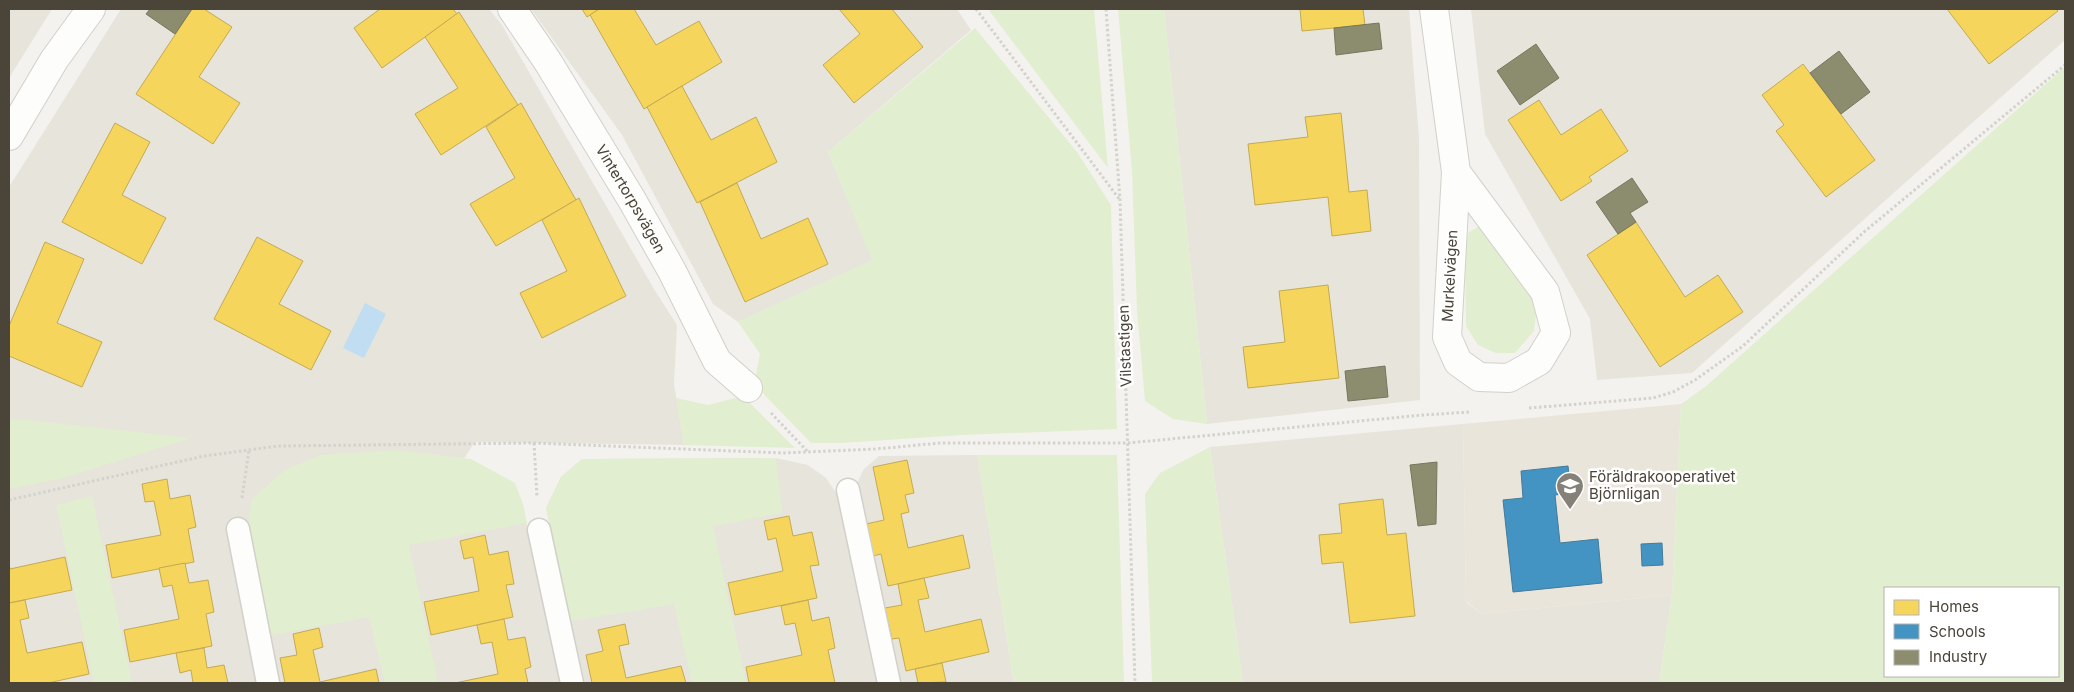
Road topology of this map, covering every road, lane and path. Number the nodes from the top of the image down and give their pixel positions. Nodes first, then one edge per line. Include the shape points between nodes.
1 (91, 9) edge
2 (512, 9) edge
3 (976, 9) edge
4 (1106, 9) edge
5 (1434, 9) edge
6 (2065, 65) edge
7 (9, 136) edge
8 (1456, 172) junction
9 (1120, 200) junction
10 (748, 388) joint
11 (1522, 409) dead end
12 (1473, 412) dead end
13 (534, 443) junction
14 (1128, 443) junction
15 (248, 450) junction
16 (808, 452) junction
17 (848, 490) dead end
18 (9, 500) edge
19 (238, 529) joint
20 (539, 530) joint
21 (268, 683) edge
22 (572, 683) edge
23 (889, 683) edge
24 (1136, 683) edge

1 - 7 street via 54,60
2 - 10 street, Vintertorpsvägen via 632,200 717,360
3 - 9 path
4 - 9 path, Vilstastigen
5 - 8 street, Murkelvägen
6 - 11 path via 1864,232 1743,346 1695,380 1653,398
8 - 8 street, Murkelvägen via 1545,292 1556,333 1539,362 1509,378 1479,377 1458,362 1447,337
9 - 14 path, Vilstastigen
10 - 16 path
12 - 14 path
13 - 15 path via 278,446
13 - 16 path
13 - 20 path
14 - 16 path via 940,443
14 - 24 path, Vilstastigen
15 - 18 path via 204,456
15 - 19 path
17 - 23 lane
19 - 21 lane
20 - 22 lane

